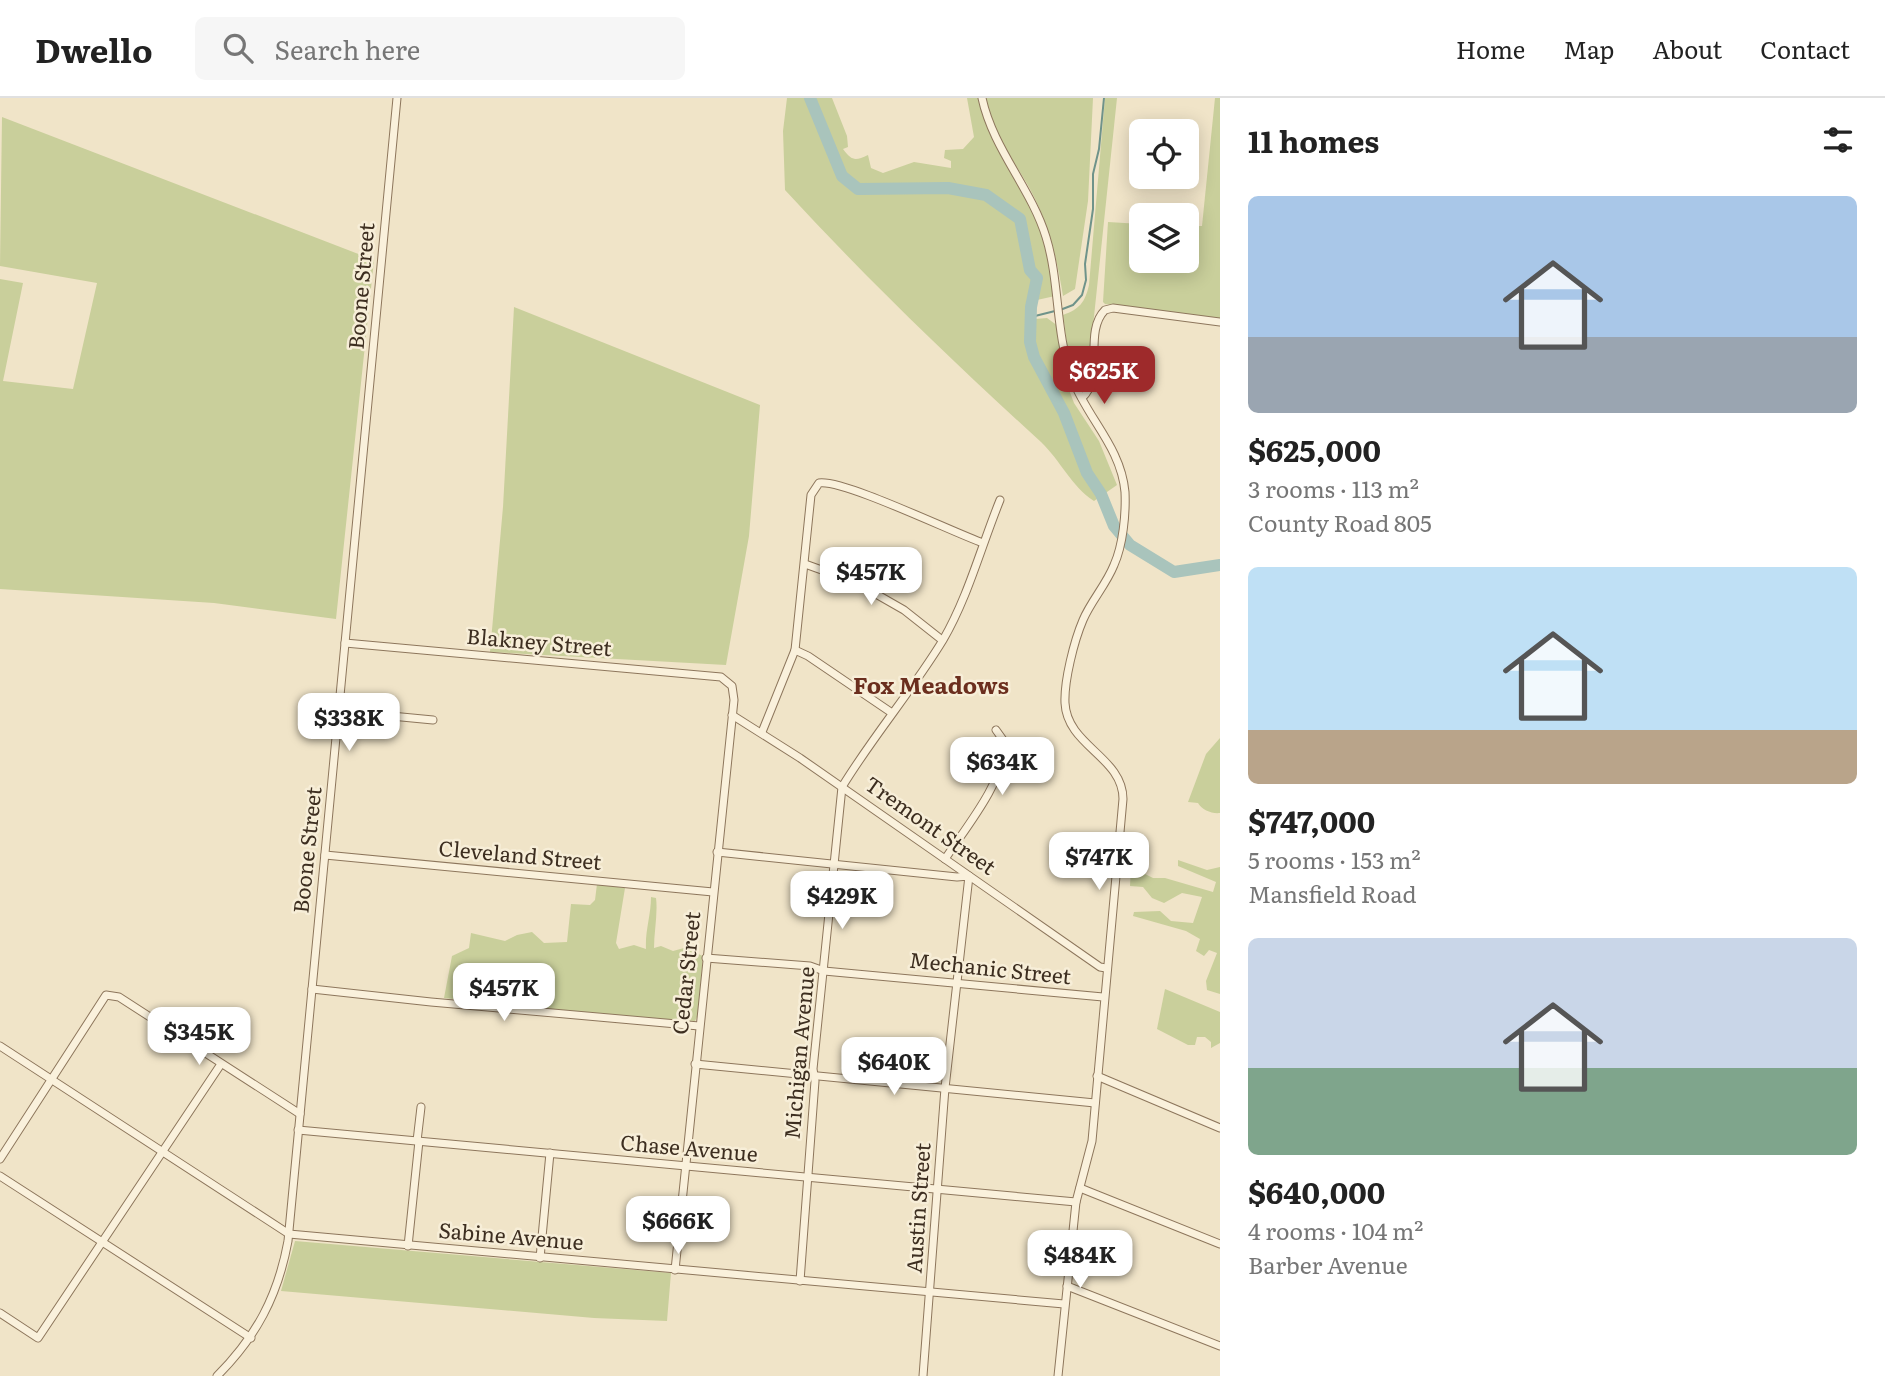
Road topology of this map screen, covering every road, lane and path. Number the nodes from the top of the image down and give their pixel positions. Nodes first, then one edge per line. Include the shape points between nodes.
1 (397, 98) edge
2 (982, 98) edge
3 (1220, 322) edge
4 (1082, 398) junction
5 (1000, 500) dead end
6 (983, 543) junction
7 (805, 564) junction
8 (942, 640) junction
9 (345, 643) junction
10 (795, 650) junction
11 (729, 682) joint
12 (339, 711) junction
13 (892, 713) junction
14 (732, 715) junction
15 (433, 720) dead end
16 (996, 730) dead end
17 (762, 732) junction
18 (842, 787) junction
19 (717, 852) junction
20 (325, 855) junction
21 (945, 859) junction
22 (834, 865) junction
23 (969, 876) junction
24 (713, 892) junction
25 (706, 958) junction
26 (1106, 968) junction
27 (824, 971) junction
28 (956, 982) junction
29 (312, 989) junction
30 (1103, 997) junction
31 (699, 1026) junction
32 (0, 1046) edge
33 (695, 1064) junction
34 (221, 1065) junction
35 (814, 1075) junction
36 (1097, 1076) junction
37 (51, 1080) junction
38 (945, 1087) junction
39 (1095, 1103) junction
40 (421, 1107) dead end
41 (300, 1114) junction
42 (1220, 1128) edge
43 (298, 1130) junction
44 (418, 1141) junction
45 (163, 1153) junction
46 (550, 1153) junction
47 (0, 1159) edge
48 (685, 1166) junction
49 (0, 1176) edge
50 (807, 1178) junction
51 (1080, 1188) junction
52 (937, 1189) junction
53 (1076, 1202) junction
54 (289, 1234) junction
55 (103, 1241) junction
56 (1220, 1244) edge
57 (408, 1246) junction
58 (540, 1258) junction
59 (675, 1270) junction
60 (800, 1281) junction
61 (1067, 1286) junction
62 (930, 1292) junction
63 (1064, 1304) junction
64 (0, 1313) edge
65 (251, 1338) junction
66 (1220, 1346) edge
67 (216, 1376) edge
68 (923, 1376) edge
69 (1058, 1376) edge

1 - 9 street, Boone Street
2 - 4 street via 992,130 1041,223 1052,259 1068,363
3 - 4 street via 1105,310 1097,324 1090,386
4 - 26 street via 1113,449 1125,500 1120,548 1078,634 1065,705 1080,738 1114,770 1123,788
5 - 6 street
6 - 7 street via 828,481 819,483 811,495
6 - 8 street via 962,603
7 - 8 street via 856,582 904,610
7 - 10 street
8 - 13 street
9 - 11 street, Blakney Street via 721,677
9 - 12 street, Boone Street
10 - 13 street
10 - 17 street
11 - 14 street, Cedar Street via 734,693
12 - 15 street
12 - 20 street, Boone Street
13 - 18 street
14 - 17 street, Tremont Street
14 - 19 street, Cedar Street
16 - 21 street via 1006,744 1003,763 994,785
17 - 18 street, Tremont Street
18 - 21 street, Tremont Street
18 - 22 street, Michigan Avenue
19 - 22 street
19 - 24 street, Cedar Street
20 - 24 street, Cleveland Street
20 - 29 street, Boone Street
21 - 23 street, Tremont Street
22 - 23 street
22 - 27 street, Michigan Avenue
23 - 26 street, Tremont Street
23 - 28 street, Austin Street
24 - 25 street, Cedar Street
25 - 27 street, Mechanic Street
25 - 31 street, Cedar Street
26 - 30 street
27 - 28 street, Mechanic Street
27 - 35 street, Michigan Avenue
28 - 30 street, Mechanic Street
28 - 38 street, Austin Street
29 - 31 street
29 - 41 street, Boone Street
30 - 36 street
31 - 33 street, Cedar Street
32 - 37 street
33 - 35 street
33 - 48 street, Cedar Street
34 - 37 street via 119,997 106,995
34 - 41 street
34 - 45 street
35 - 38 street
35 - 50 street, Michigan Avenue
36 - 39 street
36 - 42 street
37 - 45 street
37 - 47 street
38 - 39 street
38 - 52 street, Austin Street
39 - 51 street via 1092,1141
40 - 44 street
41 - 43 street, Boone Street
43 - 44 street, Chase Avenue
43 - 54 street, Boone Street
44 - 46 street, Chase Avenue
44 - 57 street
45 - 54 street
45 - 55 street
46 - 48 street, Chase Avenue
46 - 58 street
48 - 50 street, Chase Avenue
48 - 59 street, Cedar Street
49 - 55 street
50 - 52 street, Chase Avenue
50 - 60 street, Michigan Avenue
51 - 53 street
51 - 56 street
52 - 53 street, Chase Avenue
52 - 62 street, Austin Street
53 - 61 street
54 - 57 street, Sabine Avenue
54 - 65 street, Boone Street via 278,1285
55 - 64 street via 38,1338
55 - 65 street
57 - 58 street, Sabine Avenue
58 - 59 street, Sabine Avenue
59 - 60 street, Sabine Avenue
60 - 62 street, Sabine Avenue
61 - 63 street
61 - 66 street
62 - 63 street, Sabine Avenue
62 - 68 street, Austin Street
63 - 69 street
65 - 67 street, Boone Street

